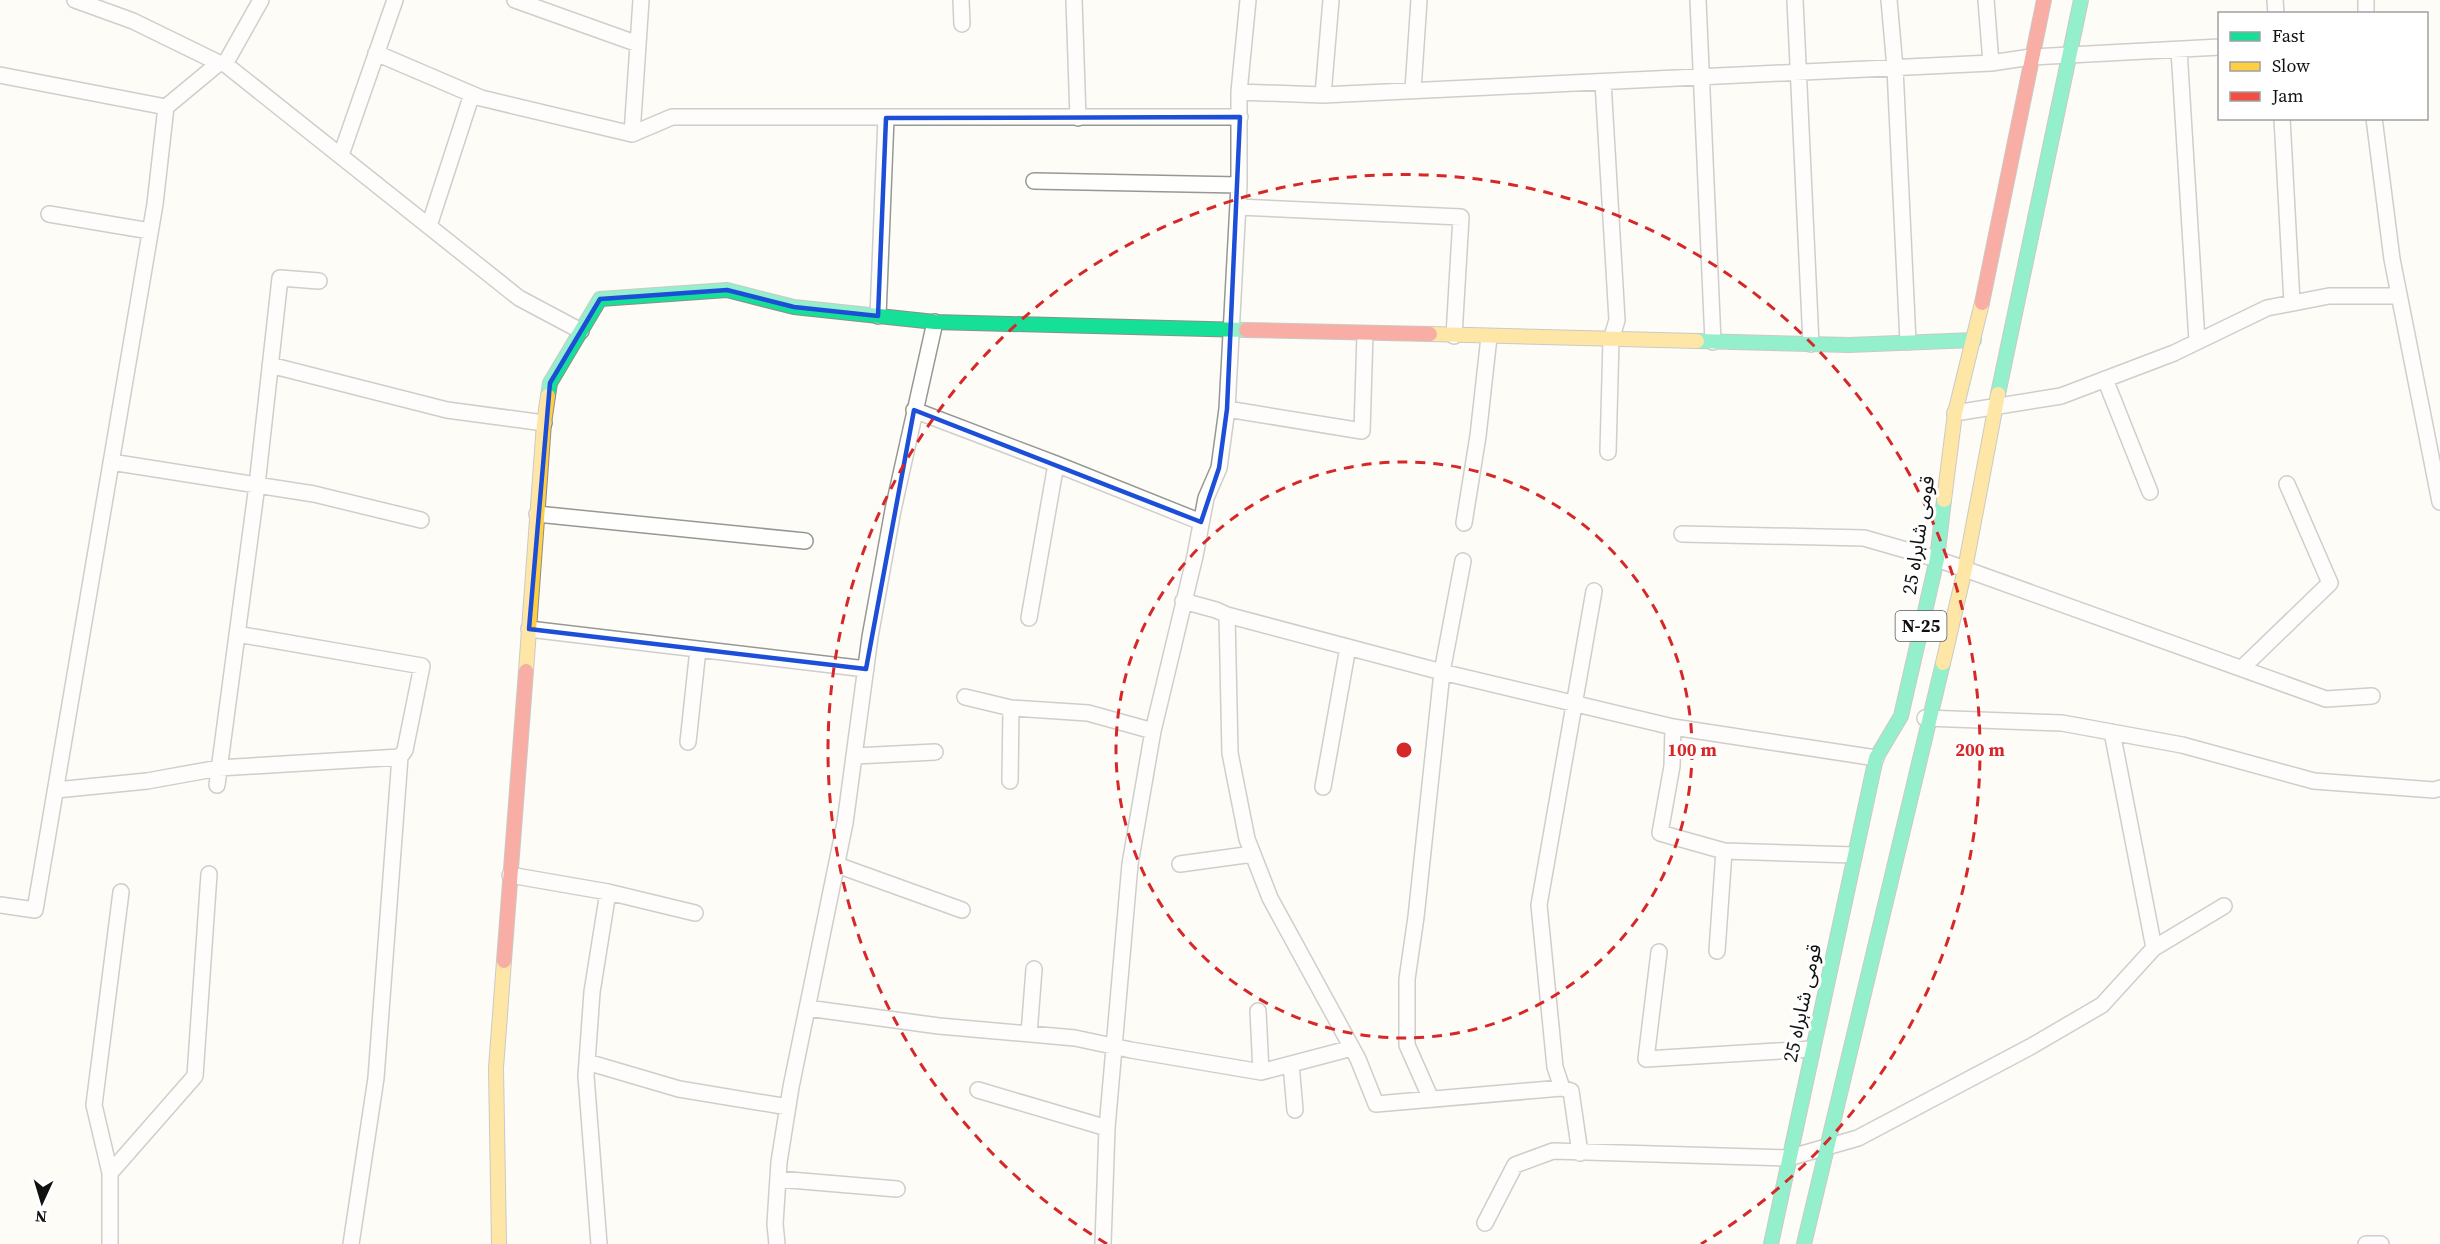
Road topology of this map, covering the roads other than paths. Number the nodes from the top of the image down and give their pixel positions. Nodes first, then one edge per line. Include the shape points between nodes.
1 (75, 0) edge
2 (261, 0) edge
3 (395, 0) edge
4 (514, 0) edge
5 (641, 0) edge
6 (961, 0) edge
7 (1074, 0) edge
8 (1248, 0) edge
9 (1331, 0) edge
10 (1419, 0) edge
11 (1698, 0) edge
12 (1795, 0) edge
13 (1889, 0) edge
14 (1986, 0) edge
15 (2044, 0) edge
16 (2081, 0) edge
17 (962, 24) dead end
18 (638, 44) junction
19 (2218, 46) edge
20 (2179, 50) junction
21 (376, 53) junction
22 (2069, 56) junction
23 (2031, 57) junction
24 (1991, 63) junction
25 (222, 64) junction
26 (1895, 68) junction
27 (1799, 72) junction
28 (0, 75) edge
29 (1702, 77) junction
30 (1603, 82) junction
31 (1413, 90) junction
32 (1239, 92) junction
33 (472, 94) junction
34 (1323, 95) junction
35 (166, 107) junction
36 (1240, 117) junction
37 (886, 118) junction
38 (1078, 118) junction
39 (2282, 120) edge
40 (2374, 120) edge
41 (632, 134) junction
42 (341, 155) junction
43 (1034, 181) dead end
44 (1239, 185) junction
45 (1238, 207) junction
46 (49, 214) dead end
47 (429, 226) junction
48 (150, 231) junction
49 (319, 281) dead end
50 (2399, 296) junction
51 (2292, 303) junction
52 (878, 316) junction
53 (935, 322) junction
54 (581, 331) junction
55 (1230, 331) junction
56 (1365, 334) junction
57 (1454, 336) junction
58 (1489, 337) junction
59 (1611, 340) junction
60 (1974, 340) junction
61 (2197, 341) junction
62 (1713, 342) junction
63 (1908, 342) junction
64 (1811, 344) junction
65 (270, 365) junction
66 (2105, 379) junction
67 (1995, 407) junction
68 (1227, 409) junction
69 (914, 410) junction
70 (1955, 413) junction
71 (544, 423) junction
72 (1608, 452) dead end
73 (111, 462) junction
74 (1056, 464) junction
75 (2287, 484) dead end
76 (257, 485) junction
77 (2150, 492) dead end
78 (2440, 502) edge
79 (537, 514) junction
80 (420, 520) dead end
81 (1201, 522) junction
82 (1464, 523) dead end
83 (1683, 534) dead end
84 (805, 541) dead end
85 (1937, 559) junction
86 (1463, 561) dead end
87 (1965, 569) junction
88 (1594, 591) dead end
89 (1182, 601) junction
90 (1227, 615) junction
91 (1029, 618) dead end
92 (529, 628) junction
93 (237, 634) junction
94 (1348, 647) junction
95 (698, 649) junction
96 (2242, 668) junction
97 (866, 669) junction
98 (1442, 672) junction
99 (2372, 696) dead end
100 (965, 697) dead end
101 (1573, 704) junction
102 (1011, 708) junction
103 (1901, 717) junction
104 (1929, 718) junction
105 (1673, 727) junction
106 (1153, 731) junction
107 (2112, 732) junction
108 (688, 742) dead end
109 (935, 752) dead end
110 (855, 756) junction
111 (400, 757) junction
112 (1875, 758) junction
113 (219, 768) junction
114 (1010, 781) dead end
115 (217, 785) dead end
116 (2438, 786) edge
117 (1323, 787) dead end
118 (56, 790) junction
119 (1724, 851) junction
120 (1253, 854) junction
121 (1854, 855) junction
122 (1180, 864) dead end
123 (837, 865) junction
124 (209, 874) dead end
125 (510, 875) junction
126 (121, 892) dead end
127 (608, 892) junction
128 (0, 905) edge
129 (2224, 906) dead end
130 (962, 910) dead end
131 (695, 913) dead end
132 (2154, 948) junction
133 (1718, 951) dead end
134 (1659, 952) dead end
135 (1034, 969) dead end
136 (807, 1008) junction
137 (1258, 1011) dead end
138 (1029, 1034) junction
139 (1113, 1046) junction
140 (1352, 1048) junction
141 (1811, 1049) junction
142 (587, 1062) junction
143 (1291, 1064) junction
144 (1261, 1072) junction
145 (1562, 1088) junction
146 (978, 1090) dead end
147 (1431, 1099) junction
148 (788, 1107) junction
149 (1295, 1110) dead end
150 (1107, 1128) junction
151 (1828, 1146) junction
152 (1580, 1152) junction
153 (1788, 1158) junction
154 (110, 1173) junction
155 (778, 1179) junction
156 (897, 1189) dead end
157 (1810, 1218) junction
158 (1485, 1223) dead end
159 (1769, 1243) edge
160 (110, 1244) edge
161 (351, 1244) edge
162 (499, 1244) edge
163 (600, 1244) edge
164 (777, 1244) edge
165 (1103, 1244) edge
166 (1804, 1244) edge
167 (2366, 1244) edge
168 (2381, 1244) edge

1 - 25 street via 133,21
2 - 25 street
3 - 21 street
4 - 18 street
5 - 18 street
6 - 17 street
7 - 38 street
8 - 32 street
9 - 34 street
10 - 31 street
11 - 29 street
12 - 27 street
13 - 26 street
14 - 24 street
15 - 23 main road, قومی شاہراہ 25 / N-25
16 - 22 main road, N-25
18 - 41 street
19 - 20 street
20 - 22 street
20 - 61 street
21 - 33 street
21 - 42 street
22 - 23 street
22 - 67 main road, N-25
23 - 24 street
23 - 60 main road, قومی شاہراہ 25 / N-25
24 - 26 street
25 - 35 street
25 - 42 street
26 - 27 street
26 - 63 street
27 - 29 street
27 - 64 street
28 - 35 street
29 - 30 street
29 - 62 street
30 - 31 street
30 - 59 street via 1617,320
31 - 34 street
32 - 34 street
32 - 36 street
33 - 41 street
33 - 47 street
35 - 48 street
36 - 38 street
36 - 44 street
37 - 38 street
37 - 41 street via 672,117
37 - 52 street
39 - 51 street
40 - 50 street
42 - 47 street
43 - 44 street
44 - 45 street
45 - 55 street
45 - 57 street via 1461,217
46 - 48 street
47 - 54 street via 519,298
48 - 73 street
49 - 65 street via 280,278
50 - 51 street via 2330,296
50 - 78 street
51 - 61 street via 2267,308
52 - 53 main road
52 - 54 main road via 794,307 727,290 600,298
53 - 55 main road
53 - 69 street
54 - 71 main road via 550,383
55 - 56 main road
55 - 68 street
56 - 57 main road
56 - 68 street via 1362,430
57 - 58 main road
58 - 59 main road
58 - 82 street
59 - 62 main road
59 - 72 street
60 - 63 main road
60 - 70 main road, قومی شاہراہ 25 / N-25
61 - 66 street
62 - 64 main road
63 - 64 main road
65 - 71 street via 447,410
65 - 76 street
66 - 67 street via 2061,396
66 - 77 street
67 - 70 street
67 - 87 main road, N-25
68 - 81 street via 1219,468
69 - 74 street
69 - 97 street
70 - 85 main road, قومی شاہراہ 25 / N-25
71 - 79 main road
73 - 76 street
73 - 118 street
74 - 81 street
74 - 91 street
75 - 96 street via 2330,583
76 - 80 street via 314,494
76 - 93 street
79 - 84 street
79 - 92 main road
81 - 89 street
83 - 85 street via 1864,538
85 - 87 street
85 - 103 main road, قومی شاہراہ 25 / N-25
86 - 98 street
87 - 96 street
87 - 104 main road, N-25
88 - 101 street
89 - 90 street
89 - 106 street
90 - 94 street
90 - 120 street via 1230,753
92 - 95 street
92 - 125 main road
93 - 111 street via 422,666 405,750
93 - 113 street
94 - 98 street
94 - 117 street
95 - 97 street
95 - 108 street
96 - 99 street via 2326,699
97 - 110 street
98 - 101 street
98 - 147 street via 1407,979 1407,1045
100 - 102 street
101 - 105 street
101 - 145 street via 1539,905 1555,1067
102 - 106 street via 1088,713
102 - 114 street
103 - 104 street
103 - 112 main road, قومی شاہراہ 25 / N-25
104 - 107 street via 2062,723
104 - 151 main road, N-25
105 - 112 street
105 - 119 street via 1672,766 1660,833
106 - 139 street via 1130,864
107 - 116 street via 2182,745 2314,781
107 - 132 street
109 - 110 street
110 - 123 street
111 - 113 street
111 - 161 street via 376,1078
112 - 121 main road, قومی شاہراہ 25 / N-25
113 - 115 street
113 - 118 street via 147,781
118 - 128 street via 35,910
119 - 121 street
119 - 133 street
120 - 122 street
120 - 140 street via 1270,898
121 - 141 main road, قومی شاہراہ 25 / N-25
123 - 130 street
123 - 136 street
124 - 154 street via 195,1076
125 - 127 street
125 - 162 main road via 496,1068
126 - 154 street via 94,1105
127 - 131 street
127 - 142 street via 592,992
129 - 132 street
132 - 151 street via 2102,1005 1858,1138
134 - 141 street via 1646,1059
135 - 138 street
136 - 138 street
136 - 148 street
137 - 144 street
138 - 139 street
139 - 144 street
139 - 150 street
140 - 143 street
140 - 147 street via 1376,1104
141 - 153 main road, قومی شاہراہ 25 / N-25
142 - 148 street via 679,1089
142 - 163 street
143 - 144 street
143 - 149 street
145 - 147 street
145 - 152 street via 1571,1091
146 - 150 street
148 - 155 street
150 - 165 street
151 - 153 street
151 - 157 main road, N-25
152 - 153 street
152 - 158 street via 1553,1151 1515,1165
153 - 159 main road, قومی شاہراہ 25 / N-25
154 - 160 street
155 - 156 street
155 - 164 street
157 - 159 main road
157 - 166 main road, N-25
167 - 168 street

